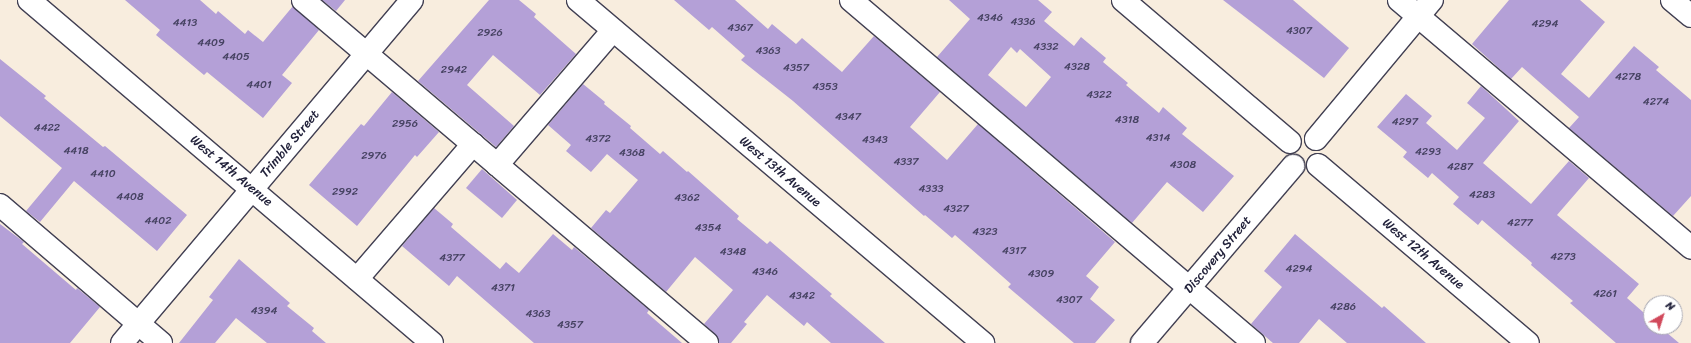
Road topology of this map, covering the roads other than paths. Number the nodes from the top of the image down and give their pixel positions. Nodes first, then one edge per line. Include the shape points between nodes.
1 (29, 0) edge
2 (303, 0) edge
3 (412, 0) edge
4 (578, 0) edge
5 (850, 0) edge
6 (1124, 0) edge
7 (1399, 0) edge
8 (1432, 0) edge
9 (1672, 0) edge
10 (1418, 16) junction
11 (1691, 16) edge
12 (613, 30) junction
13 (366, 54) junction
14 (1316, 139) junction
15 (1290, 142) junction
16 (473, 144) junction
17 (498, 165) junction
18 (1318, 165) junction
19 (1293, 166) junction
20 (252, 189) junction
21 (0, 205) edge
22 (1691, 248) edge
23 (357, 279) junction
24 (1189, 288) junction
25 (138, 324) junction
26 (122, 343) edge
27 (161, 343) edge
28 (432, 343) edge
29 (707, 343) edge
30 (982, 343) edge
31 (1142, 343) edge
32 (1254, 343) edge
33 (1528, 343) edge

1 - 20 street, West 14th Avenue
2 - 13 street
3 - 13 street, Trimble Street
4 - 12 street, West 13th Avenue
5 - 24 street
6 - 15 street
7 - 10 street
8 - 10 street
9 - 11 street
10 - 14 street
10 - 22 street
12 - 17 street
12 - 30 street, West 13th Avenue
13 - 16 street
13 - 20 street, Trimble Street
14 - 15 street via 1306,134
14 - 18 street via 1320,143 1322,154
15 - 19 street via 1287,152
16 - 17 street
16 - 23 street
17 - 29 street
18 - 19 street via 1303,170
18 - 33 street, West 12th Avenue
19 - 24 street, Discovery Street
20 - 23 street, West 14th Avenue
20 - 25 street, Trimble Street
21 - 25 street
23 - 28 street, West 14th Avenue
24 - 31 street, Discovery Street
24 - 32 street
25 - 26 street, Trimble Street
25 - 27 street

